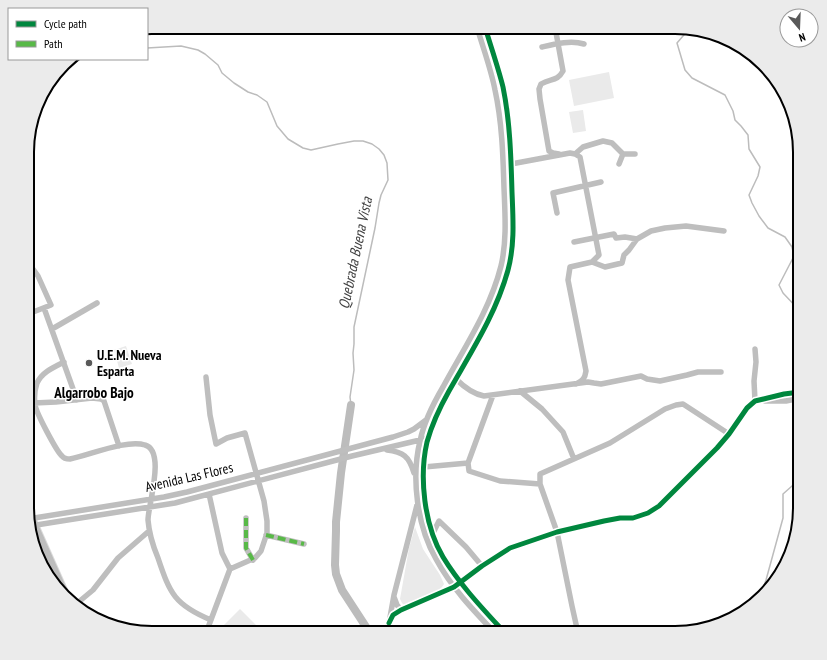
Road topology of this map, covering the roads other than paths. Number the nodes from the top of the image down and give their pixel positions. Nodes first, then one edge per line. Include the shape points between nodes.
1 (479, 34) edge
2 (487, 34) edge
3 (556, 34) edge
4 (558, 44) junction
5 (584, 44) dead end
6 (542, 47) dead end
7 (549, 151) junction
8 (562, 154) junction
9 (575, 154) junction
10 (624, 154) junction
11 (635, 154) dead end
12 (546, 157) junction
13 (511, 164) junction
14 (619, 164) dead end
15 (601, 182) dead end
16 (586, 186) junction
17 (557, 212) dead end
18 (724, 231) dead end
19 (596, 238) junction
20 (637, 239) junction
21 (574, 242) dead end
22 (592, 262) junction
23 (34, 270) edge
24 (97, 303) dead end
25 (44, 308) junction
26 (34, 312) edge
27 (52, 329) junction
28 (755, 349) dead end
29 (64, 362) junction
30 (721, 372) dead end
31 (206, 377) dead end
32 (456, 379) junction
33 (576, 384) junction
34 (520, 391) junction
35 (793, 393) edge
36 (493, 395) junction
37 (77, 400) junction
38 (793, 400) edge
39 (755, 401) junction
40 (34, 402) junction
41 (426, 420) junction
42 (433, 423) junction
43 (408, 432) junction
44 (729, 434) junction
45 (420, 440) junction
46 (119, 446) junction
47 (426, 449) junction
48 (382, 450) junction
49 (574, 459) junction
50 (468, 463) junction
51 (424, 468) junction
52 (256, 474) junction
53 (258, 481) junction
54 (540, 484) junction
55 (208, 494) junction
56 (151, 499) junction
57 (418, 502) junction
58 (149, 507) junction
59 (246, 518) dead end
60 (35, 521) edge
61 (35, 522) edge
62 (149, 531) junction
63 (557, 532) junction
64 (433, 533) junction
65 (38, 536) edge
66 (266, 536) junction
67 (304, 544) dead end
68 (253, 560) junction
69 (482, 566) junction
70 (230, 569) junction
71 (59, 581) edge
72 (461, 582) junction
73 (454, 587) junction
74 (394, 595) junction
75 (79, 601) edge
76 (401, 610) junction
77 (211, 620) junction
78 (388, 623) junction
79 (209, 626) edge
80 (387, 626) edge
81 (489, 626) edge
82 (500, 626) edge
83 (576, 626) edge

1 - 41 street via 499,110 506,221 505,244 496,283 484,312
2 - 13 street via 503,86
3 - 4 street
4 - 5 street
4 - 6 street
4 - 7 street via 563,71 560,77 546,81 539,89
7 - 8 street
7 - 12 street
8 - 9 street
8 - 12 street
9 - 10 street via 583,147 604,141 612,142
9 - 16 street via 580,157
10 - 11 street
10 - 14 street
12 - 13 street
13 - 32 street via 513,228 507,272 491,315
15 - 16 street
16 - 17 street via 553,193
16 - 19 street
18 - 20 street via 686,226 651,231
19 - 20 street via 614,234 616,238
19 - 21 street
19 - 22 street via 599,256
20 - 22 street via 624,255 622,263 605,267
22 - 33 street via 570,267 568,280 586,371 582,382
23 - 25 street via 51,305
24 - 27 street
25 - 26 street
25 - 27 street
27 - 29 street
28 - 39 street
29 - 37 street
29 - 40 street via 48,370 40,378 35,388
30 - 33 street via 698,372 660,381 641,376 601,384
31 - 52 street via 216,444 245,433
32 - 36 street via 478,395
32 - 42 street
33 - 34 street
34 - 36 street
34 - 49 street via 542,409 563,432
35 - 39 street
36 - 50 street
37 - 40 street
37 - 46 street via 103,400
38 - 39 street
39 - 44 street via 746,408
40 - 46 street via 58,452 64,458 76,458
41 - 43 street, Avenida Las Flores
41 - 45 street
42 - 45 street
42 - 47 street
43 - 45 street
43 - 52 street, Avenida Las Flores
44 - 49 street via 684,404 676,405 665,409 610,443
44 - 63 street via 659,506 648,513
45 - 47 street
45 - 48 street, Avenida Las Flores
45 - 57 street via 416,476
46 - 56 street via 140,444 148,446 151,450 155,474
47 - 51 street
48 - 53 street, Avenida Las Flores
48 - 57 street via 396,451 408,459 414,472
49 - 54 street via 540,474
50 - 51 street
50 - 54 street via 470,471 500,481
51 - 64 street via 425,501
52 - 53 street
52 - 56 street, Avenida Las Flores
53 - 55 street, Avenida Las Flores
53 - 66 street via 266,510
54 - 63 street
55 - 58 street, Avenida Las Flores
55 - 70 street via 222,553
56 - 58 street
56 - 60 street, Avenida Las Flores
57 - 73 street via 430,547
57 - 74 street
58 - 61 street, Avenida Las Flores
58 - 62 street
59 - 68 street via 246,548
62 - 75 street via 124,553 93,590
62 - 77 street via 166,582 174,595 191,610
63 - 69 street via 510,548
63 - 83 street
64 - 69 street via 439,521
64 - 72 street via 443,556
65 - 71 main road
66 - 67 street
66 - 68 street via 261,551
68 - 70 street
69 - 72 street
70 - 77 street
72 - 73 street
72 - 82 street
73 - 76 street
73 - 81 street
74 - 76 street
74 - 78 street
76 - 78 street via 393,615
77 - 79 street
78 - 80 street

